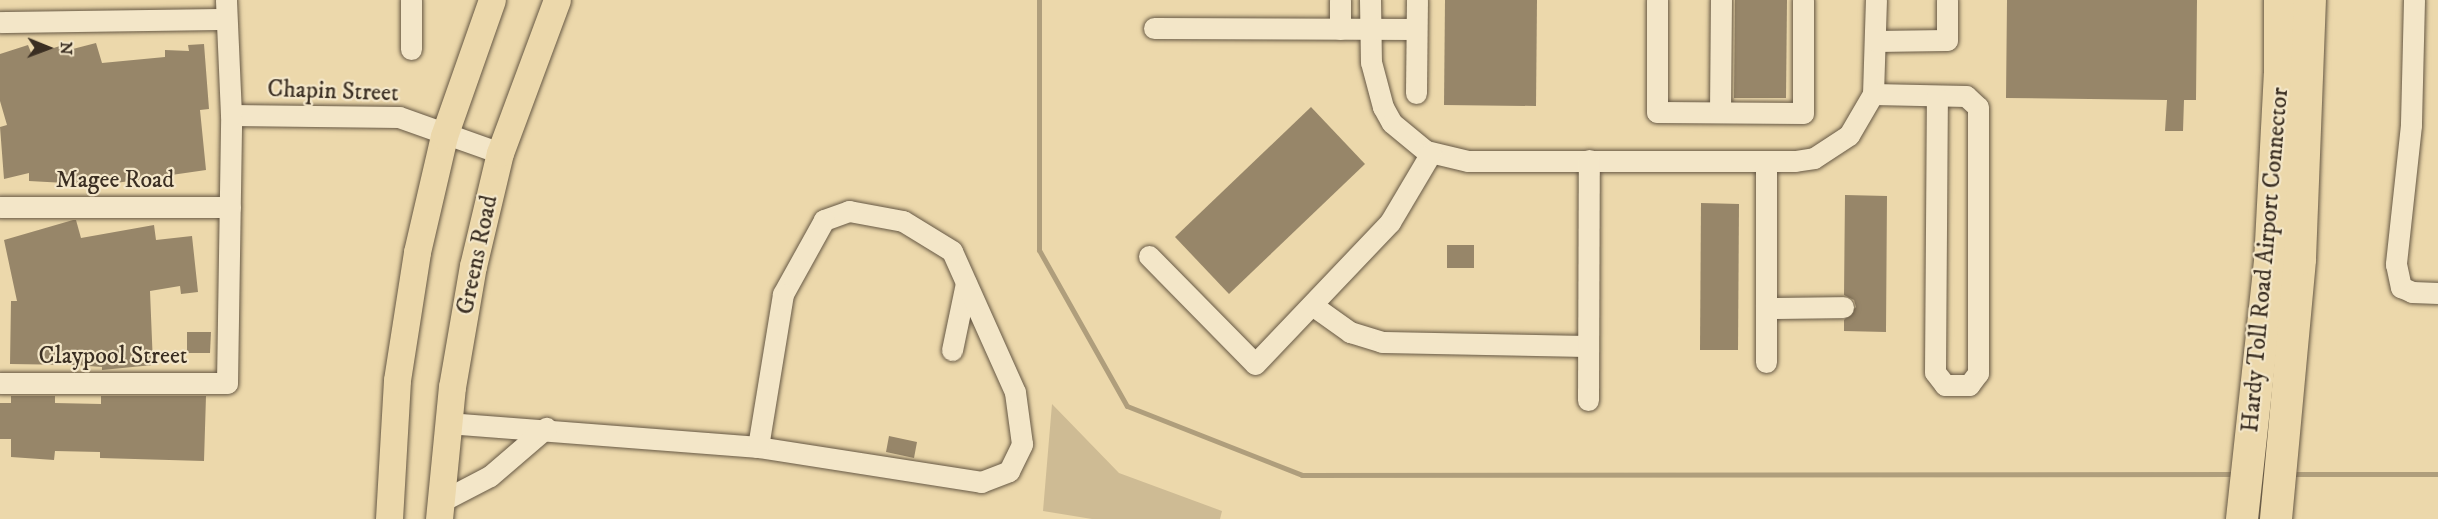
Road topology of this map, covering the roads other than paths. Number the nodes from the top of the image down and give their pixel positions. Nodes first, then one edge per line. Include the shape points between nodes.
1 (411, 0) edge
2 (492, 0) edge
3 (557, 0) edge
4 (1340, 0) edge
5 (1370, 0) edge
6 (1416, 0) edge
7 (1658, 0) edge
8 (1720, 0) edge
9 (1803, 0) edge
10 (1876, 0) edge
11 (1947, 0) edge
12 (2280, 0) edge
13 (2310, 0) edge
14 (2414, 0) edge
15 (226, 10) edge
16 (0, 22) edge
17 (1154, 28) dead end
18 (1340, 29) junction
19 (1370, 29) junction
20 (1416, 29) junction
21 (1876, 41) junction
22 (411, 49) dead end
23 (1416, 93) dead end
24 (1873, 94) junction
25 (1938, 97) junction
26 (1720, 112) junction
27 (231, 115) junction
28 (444, 136) junction
29 (500, 153) junction
30 (1431, 153) junction
31 (1589, 160) junction
32 (1766, 161) junction
33 (0, 207) edge
34 (230, 207) junction
35 (1149, 256) dead end
36 (966, 283) junction
37 (2438, 293) edge
38 (1312, 305) junction
39 (1844, 307) dead end
40 (1766, 308) junction
41 (1588, 346) junction
42 (952, 350) dead end
43 (1766, 362) dead end
44 (0, 383) edge
45 (1588, 400) dead end
46 (448, 423) junction
47 (546, 428) junction
48 (758, 447) junction
49 (439, 510) edge
50 (2242, 518) edge
51 (389, 519) edge
52 (2276, 519) edge

1 - 22 street
2 - 28 main road
3 - 29 main road, Greens Road
4 - 18 street
5 - 19 street
6 - 20 street
7 - 26 street via 1656,112
8 - 26 street
9 - 26 street via 1803,112
10 - 21 street
11 - 21 street via 1947,40
12 - 50 highway, Hardy Toll Road Airport Connector via 2270,261
13 - 52 highway, Hardy Toll Road Airport Connector via 2306,141 2287,425
14 - 37 street via 2410,125 2396,264 2401,287 2412,292
15 - 16 street
15 - 27 street
17 - 18 street
18 - 19 street
19 - 20 street
19 - 30 street via 1375,86 1383,107 1409,141
20 - 23 street
21 - 24 street
24 - 25 street
24 - 32 street via 1849,135 1830,149 1804,159
25 - 25 street via 1935,372 1945,386 1969,385 1978,373 1979,116 1978,107 1966,96
27 - 28 street, Chapin Street via 399,117
27 - 34 street
28 - 29 street, Chapin Street
28 - 51 main road via 417,252 397,380
29 - 46 main road, Greens Road via 473,266
30 - 31 street via 1468,161
30 - 38 street via 1390,222
31 - 32 street
31 - 41 street
32 - 40 street
33 - 34 street, Magee Road
34 - 44 street, Claypool Street via 227,383
35 - 38 street via 1256,364
36 - 42 street
36 - 48 street via 952,250 903,221 849,211 824,220 783,294
36 - 48 street via 1016,392 1022,444 1009,471 981,482
38 - 41 street via 1350,332 1382,342
39 - 40 street
40 - 43 street
41 - 45 street
46 - 47 street
46 - 49 main road, Greens Road
47 - 48 street
47 - 49 street via 490,476

